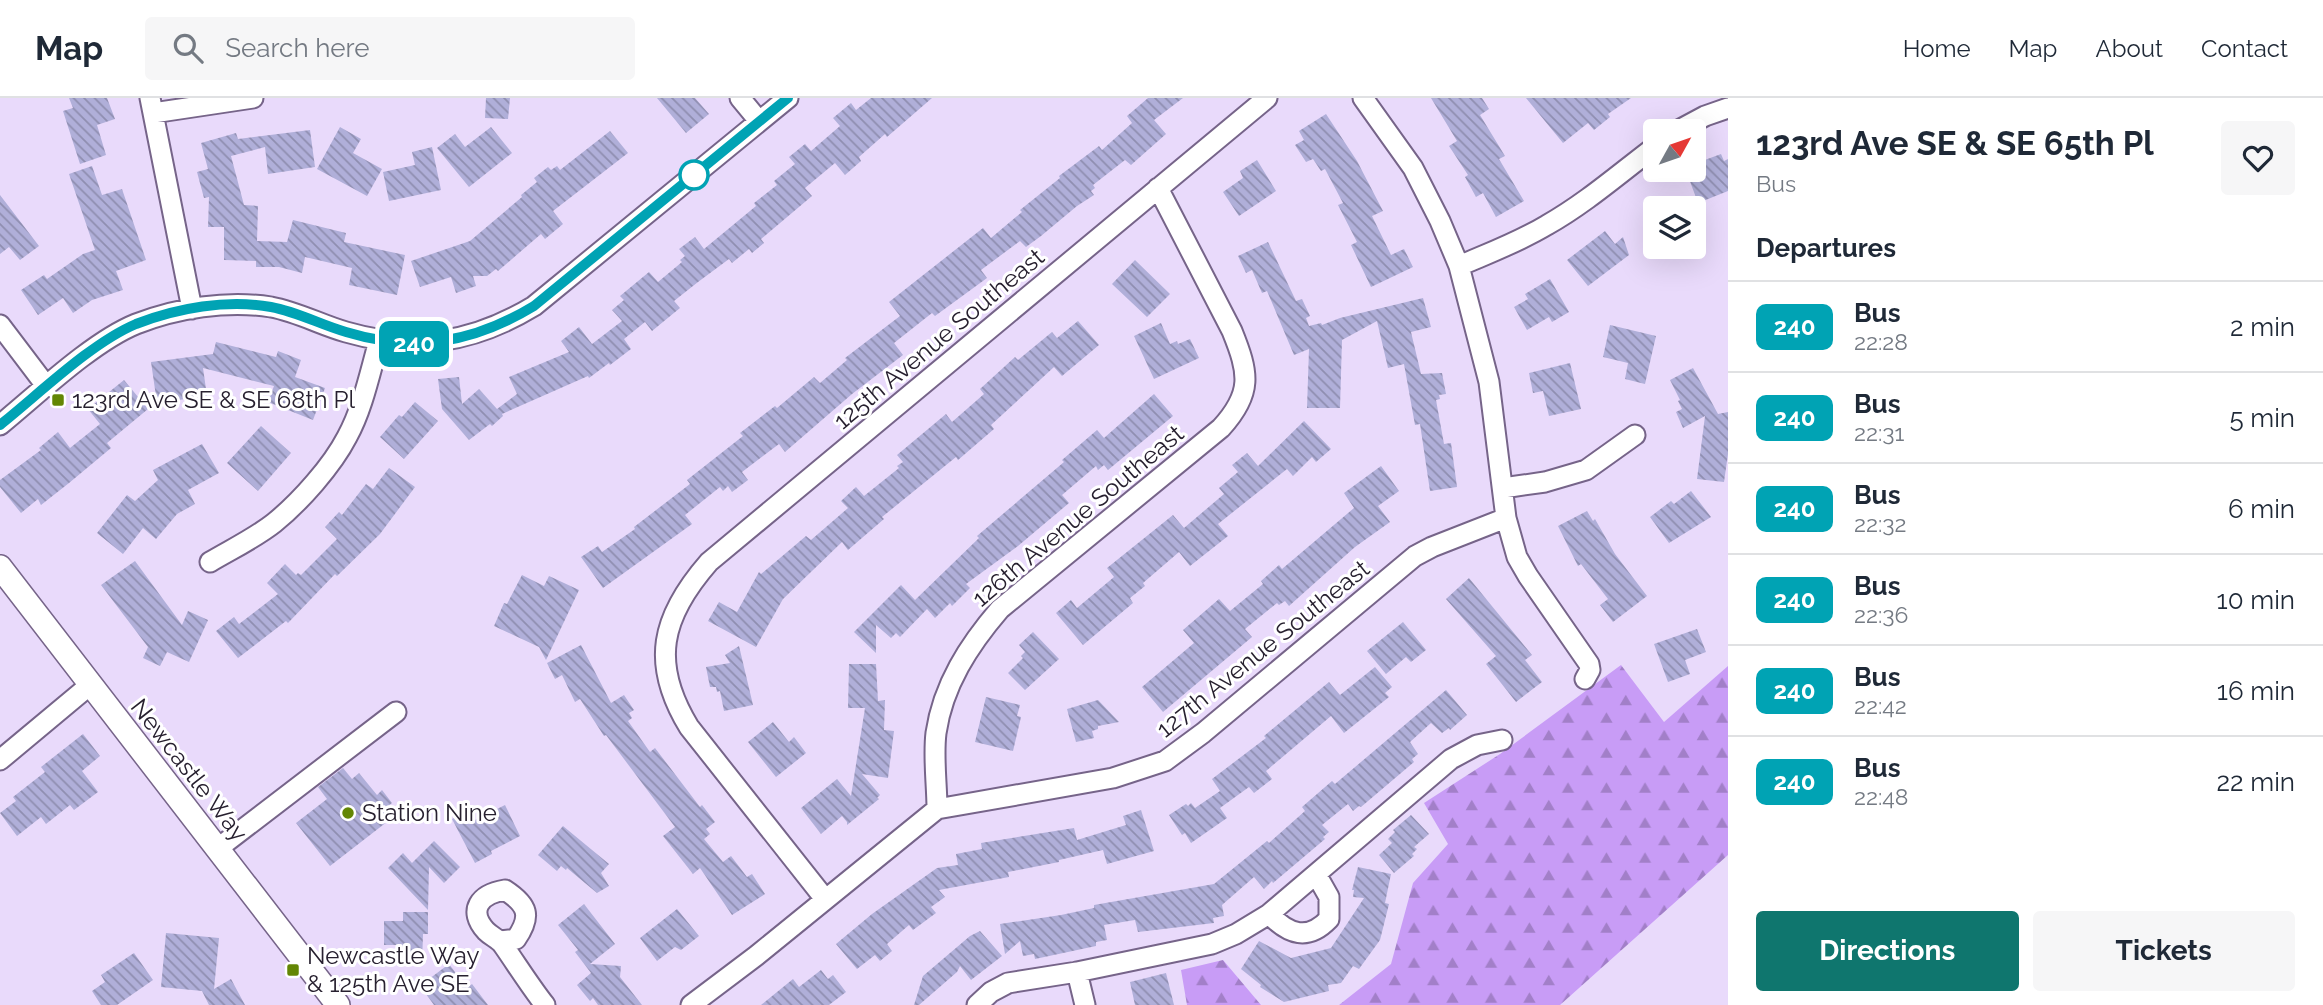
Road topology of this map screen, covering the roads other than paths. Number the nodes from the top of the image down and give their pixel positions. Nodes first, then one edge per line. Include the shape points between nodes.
1 (253, 98) edge
2 (740, 98) edge
3 (788, 98) edge
4 (1267, 98) edge
5 (1363, 98) edge
6 (151, 106) edge
7 (1728, 108) edge
8 (1704, 119) edge
9 (760, 121) junction
10 (1643, 155) edge
11 (1158, 188) junction
12 (1459, 266) junction
13 (192, 309) junction
14 (0, 325) edge
15 (379, 341) junction
16 (47, 387) junction
17 (0, 425) edge
18 (1634, 435) dead end
19 (1503, 488) junction
20 (1506, 518) junction
21 (210, 562) dead end
22 (0, 566) edge
23 (1584, 679) dead end
24 (90, 685) junction
25 (396, 712) dead end
26 (1502, 740) dead end
27 (0, 760) edge
28 (937, 809) junction
29 (217, 849) junction
30 (1316, 874) junction
31 (825, 899) junction
32 (1269, 914) junction
33 (501, 941) dead end
34 (1077, 972) junction
35 (338, 1005) edge
36 (545, 1005) edge
37 (691, 1005) edge
38 (977, 1005) edge
39 (1085, 1005) edge

1 - 6 street
2 - 9 street
3 - 9 street
4 - 11 street, 125th Avenue Southeast
5 - 12 street via 1413,169
6 - 13 street
7 - 8 street
9 - 15 street via 509,322 447,341
10 - 12 street via 1549,225
11 - 28 street, 126th Avenue Southeast via 1232,331 1242,355 1245,390 1234,414 1221,428 1000,609 983,628 948,688 936,734
11 - 31 street, 125th Avenue Southeast via 709,562 673,613 666,666 677,708
12 - 19 street via 1489,382
13 - 15 street via 235,304 270,307
13 - 16 street via 134,325 102,343
14 - 16 street
15 - 21 street via 352,427 332,460 275,522
16 - 17 street
18 - 19 street via 1586,470
19 - 20 street
20 - 23 street via 1522,567 1589,664
20 - 28 street, 127th Avenue Southeast via 1415,556 1165,761 1113,778
22 - 24 main road, Newcastle Way
24 - 27 street
24 - 29 main road, Newcastle Way
25 - 29 street
26 - 30 street via 1476,745 1451,759
28 - 31 street, 127th Avenue Southeast
29 - 35 main road, Newcastle Way
30 - 32 street
30 - 32 street via 1329,897 1329,919 1321,927 1296,933 1281,927
31 - 37 street, 127th Avenue Southeast
32 - 34 street via 1212,944
33 - 36 street
34 - 38 street via 1008,983
34 - 39 street

